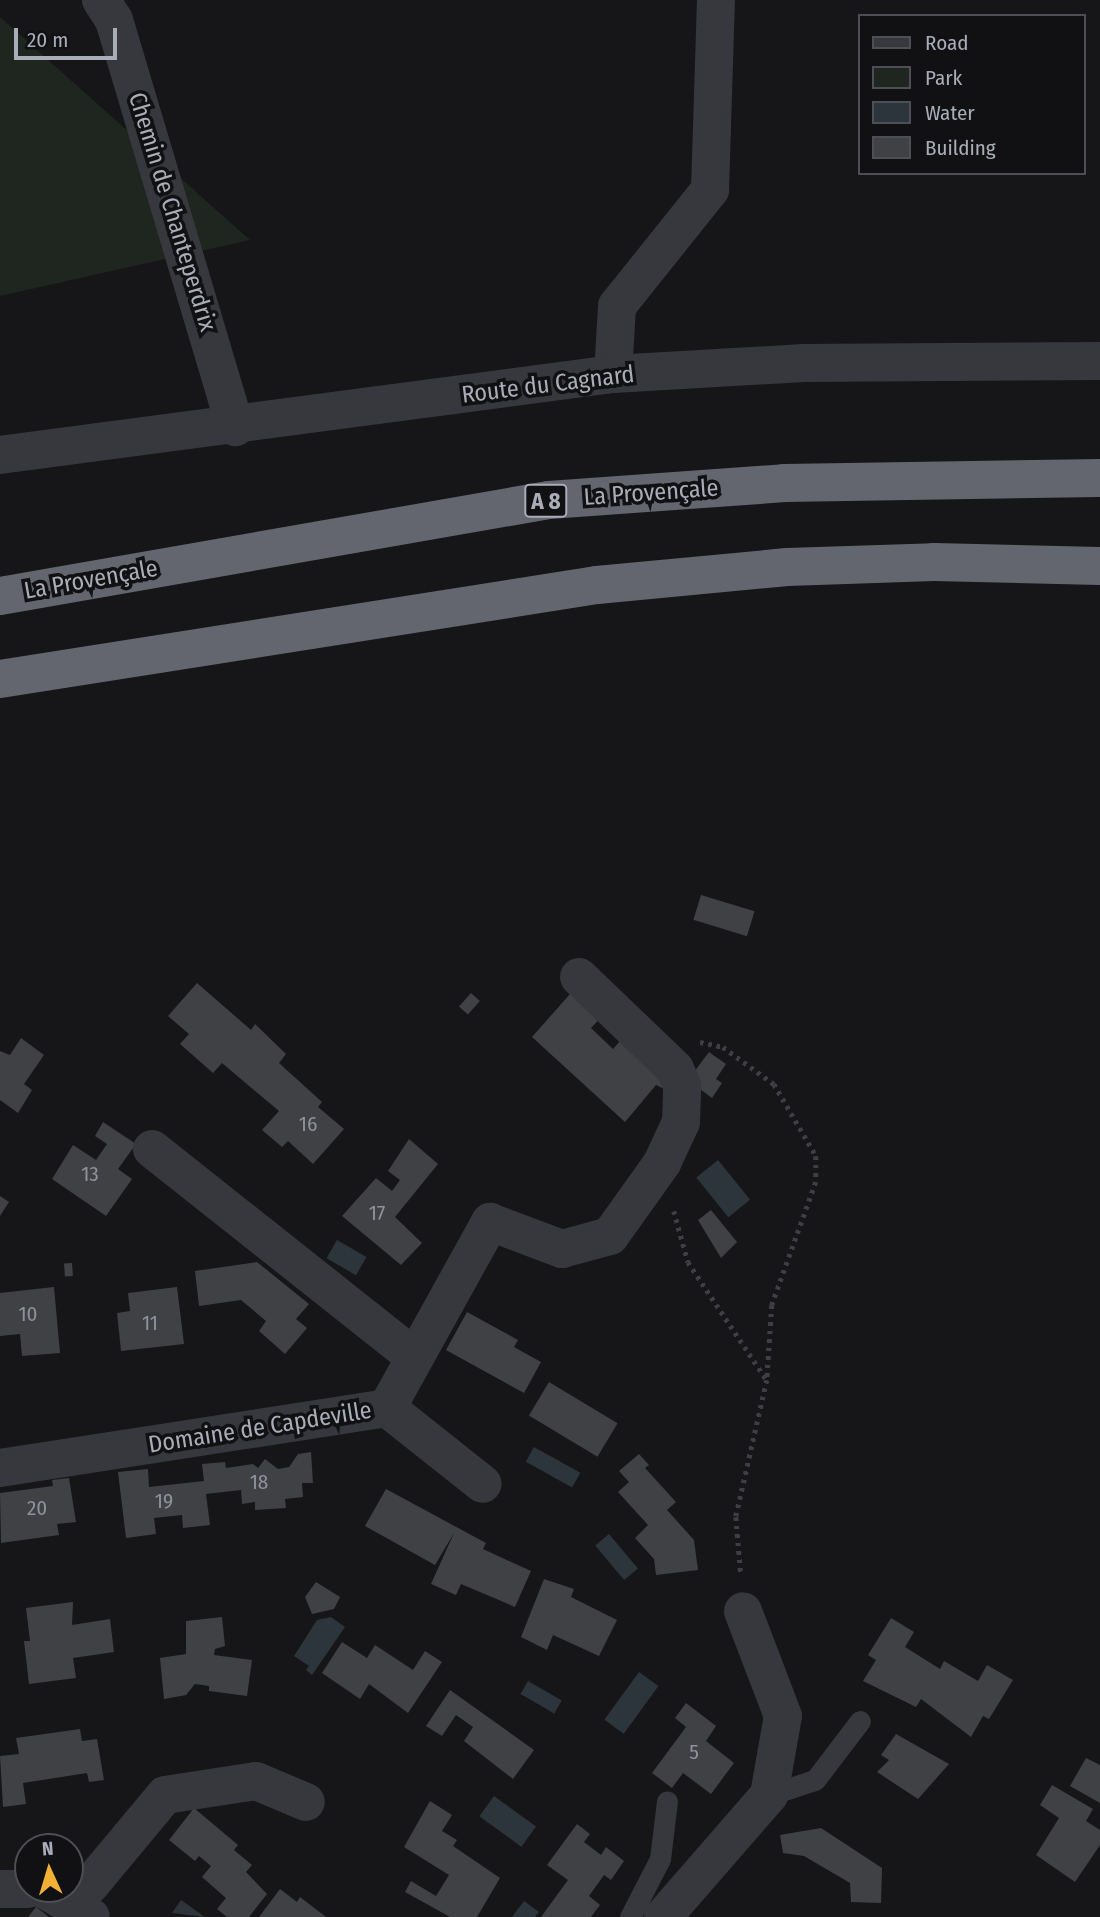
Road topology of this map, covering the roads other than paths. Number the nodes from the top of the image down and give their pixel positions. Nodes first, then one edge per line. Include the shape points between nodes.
1 (101, 0) edge
2 (716, 0) edge
3 (1100, 361) edge
4 (613, 374) junction
5 (235, 427) junction
6 (0, 455) edge
7 (1100, 478) edge
8 (1100, 566) edge
9 (0, 596) edge
10 (0, 678) edge
11 (579, 977) dead end
12 (152, 1149) dead end
13 (414, 1357) junction
14 (387, 1408) junction
15 (0, 1468) edge
16 (483, 1484) dead end
17 (743, 1611) road end
18 (860, 1721) dead end
19 (769, 1795) junction
20 (667, 1801) dead end
21 (306, 1802) dead end
22 (84, 1885) edge
23 (61, 1903) edge
24 (91, 1917) edge
25 (630, 1917) edge
26 (663, 1917) edge

1 - 5 street, Chemin de Chanteperdrix via 114,20
2 - 4 street via 710,190 617,306
3 - 4 street, Route du Cagnard via 804,363
4 - 5 street, Route du Cagnard
5 - 6 street, Route du Cagnard
7 - 9 highway, La Provençale / A 8 via 784,483 550,500
8 - 10 highway via 934,562 813,566 597,585
11 - 13 street, Domaine de Capdeville via 675,1069 682,1085 681,1122 662,1163 610,1236 562,1249 490,1222
12 - 13 street
13 - 14 street, Domaine de Capdeville
14 - 15 street, Domaine de Capdeville
14 - 16 street
17 - 19 street via 783,1716
18 - 19 lane via 815,1780
19 - 26 street
20 - 25 lane via 660,1859
21 - 22 street via 256,1781 165,1795 90,1885
23 - 24 street

